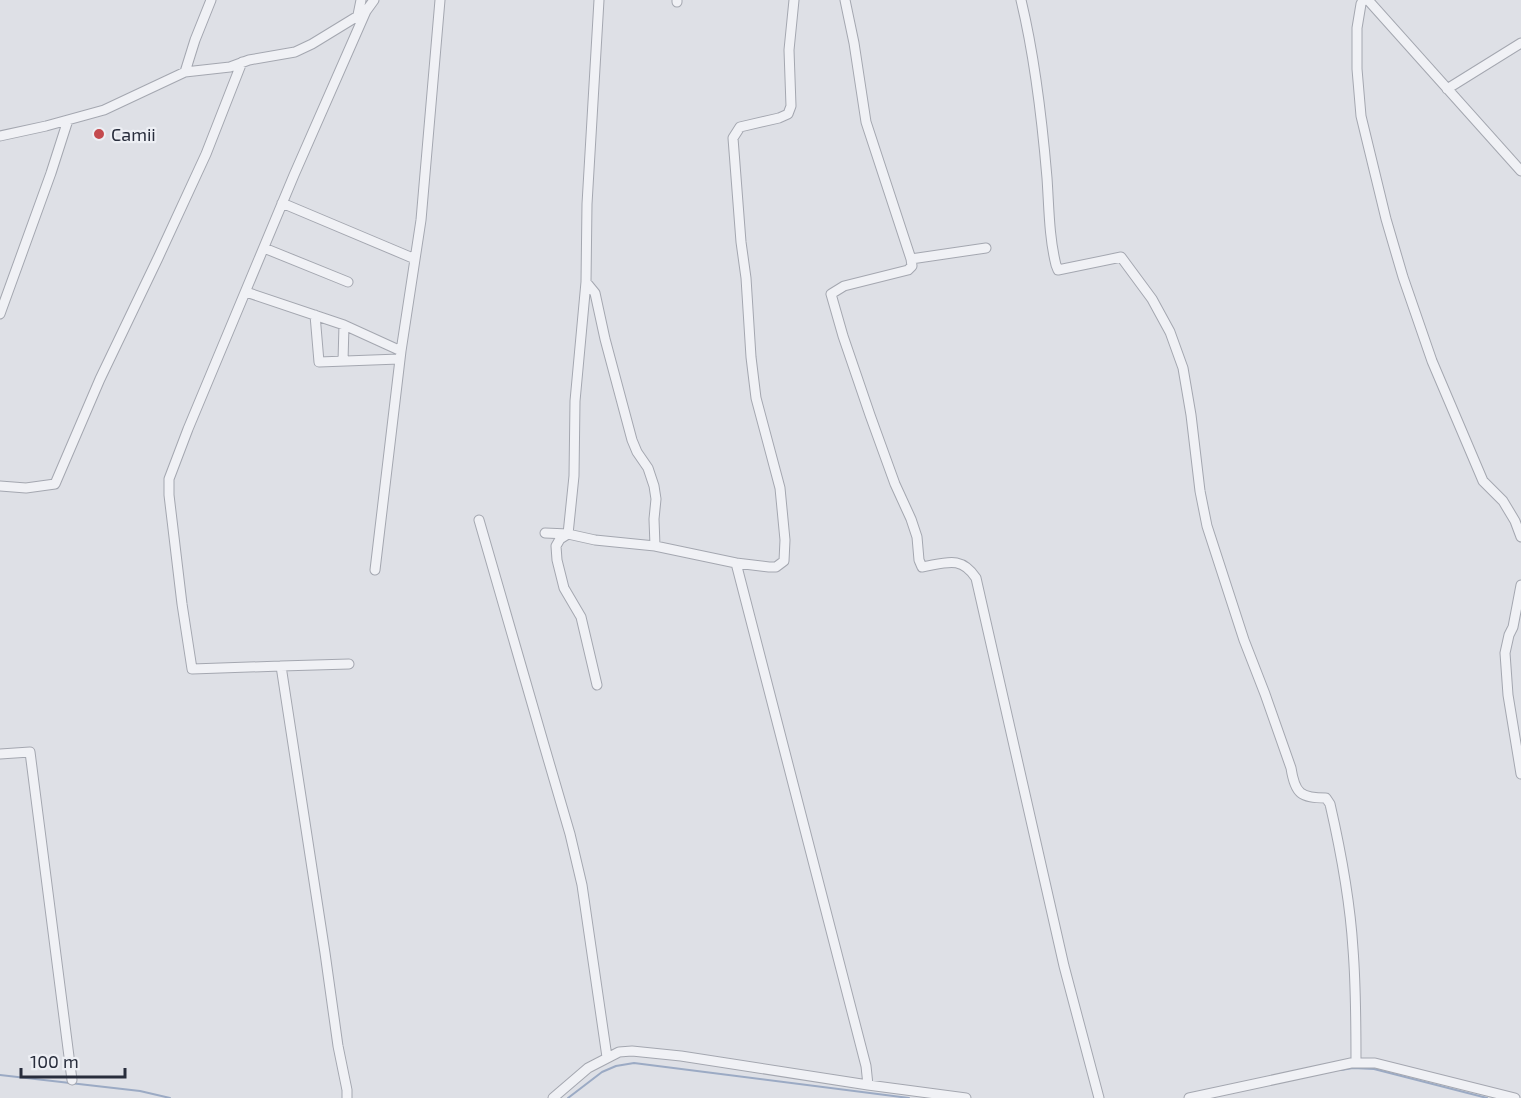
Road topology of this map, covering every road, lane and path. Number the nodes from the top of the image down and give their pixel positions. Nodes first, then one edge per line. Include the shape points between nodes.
1 (211, 0) edge
2 (361, 0) edge
3 (374, 0) edge
4 (440, 0) edge
5 (599, 0) edge
6 (794, 0) edge
7 (845, 0) edge
8 (1021, 0) edge
9 (1363, 0) edge
10 (1368, 0) edge
11 (362, 13) junction
12 (1521, 43) edge
13 (242, 62) junction
14 (185, 72) junction
15 (1448, 89) junction
16 (68, 120) junction
17 (0, 136) edge
18 (1521, 171) edge
19 (282, 203) junction
20 (264, 248) junction
21 (986, 248) dead end
22 (415, 259) junction
23 (911, 259) junction
24 (348, 282) dead end
25 (585, 282) junction
26 (246, 292) junction
27 (0, 314) edge
28 (315, 315) junction
29 (344, 325) junction
30 (400, 355) junction
31 (343, 361) junction
32 (0, 486) edge
33 (478, 520) dead end
34 (544, 533) dead end
35 (568, 534) junction
36 (1521, 537) edge
37 (654, 546) junction
38 (736, 563) junction
39 (375, 570) dead end
40 (1521, 585) edge
41 (1517, 626) edge
42 (349, 664) dead end
43 (280, 666) junction
44 (597, 685) dead end
45 (0, 754) edge
46 (1521, 774) edge
47 (607, 1057) junction
48 (1356, 1063) junction
49 (72, 1080) dead end
50 (868, 1085) junction
51 (347, 1098) edge
52 (553, 1098) edge
53 (966, 1098) edge
54 (1099, 1098) edge
55 (1189, 1098) edge
56 (1515, 1098) edge

1 - 14 street
2 - 11 street
3 - 11 street
4 - 22 street
5 - 25 street
6 - 38 street via 788,114 740,127 733,138 751,357 756,398 780,488 784,561 776,567
7 - 23 street via 866,122
8 - 48 street via 1035,70 1056,265 1058,270 1121,256 1170,332 1183,368 1208,526 1244,640 1298,791 1309,798 1326,798 1330,804 1351,929
9 - 36 street via 1357,28 1361,117 1403,277 1431,361 1483,481 1503,501
10 - 15 street
11 - 13 street via 295,52
11 - 19 street
12 - 15 street
13 - 14 street
13 - 32 street via 206,154 55,484
14 - 16 street via 104,110
15 - 18 street
16 - 17 street
16 - 27 street
19 - 20 street
19 - 22 street
20 - 24 street
20 - 26 street
21 - 23 street
22 - 30 street
23 - 54 street via 908,270 844,286 831,294 870,414 917,537 922,567 958,562 969,567 976,578 1064,966
25 - 35 street
25 - 37 street via 595,293 632,440 652,478 656,499
26 - 28 street
26 - 43 street via 169,479 169,495 192,669
28 - 29 street
28 - 31 street via 319,362
29 - 30 street
29 - 31 street
30 - 31 street
30 - 39 street
33 - 47 street via 580,875
34 - 35 street
35 - 37 street
35 - 44 street via 555,546 556,560 564,588 581,617
37 - 38 street
38 - 50 street
40 - 41 street
41 - 46 street via 1509,635 1505,653
42 - 43 street
43 - 51 street
45 - 49 street via 30,752
47 - 50 street via 632,1051 681,1056
47 - 52 street
48 - 55 street
48 - 56 street via 1375,1063
50 - 53 street

